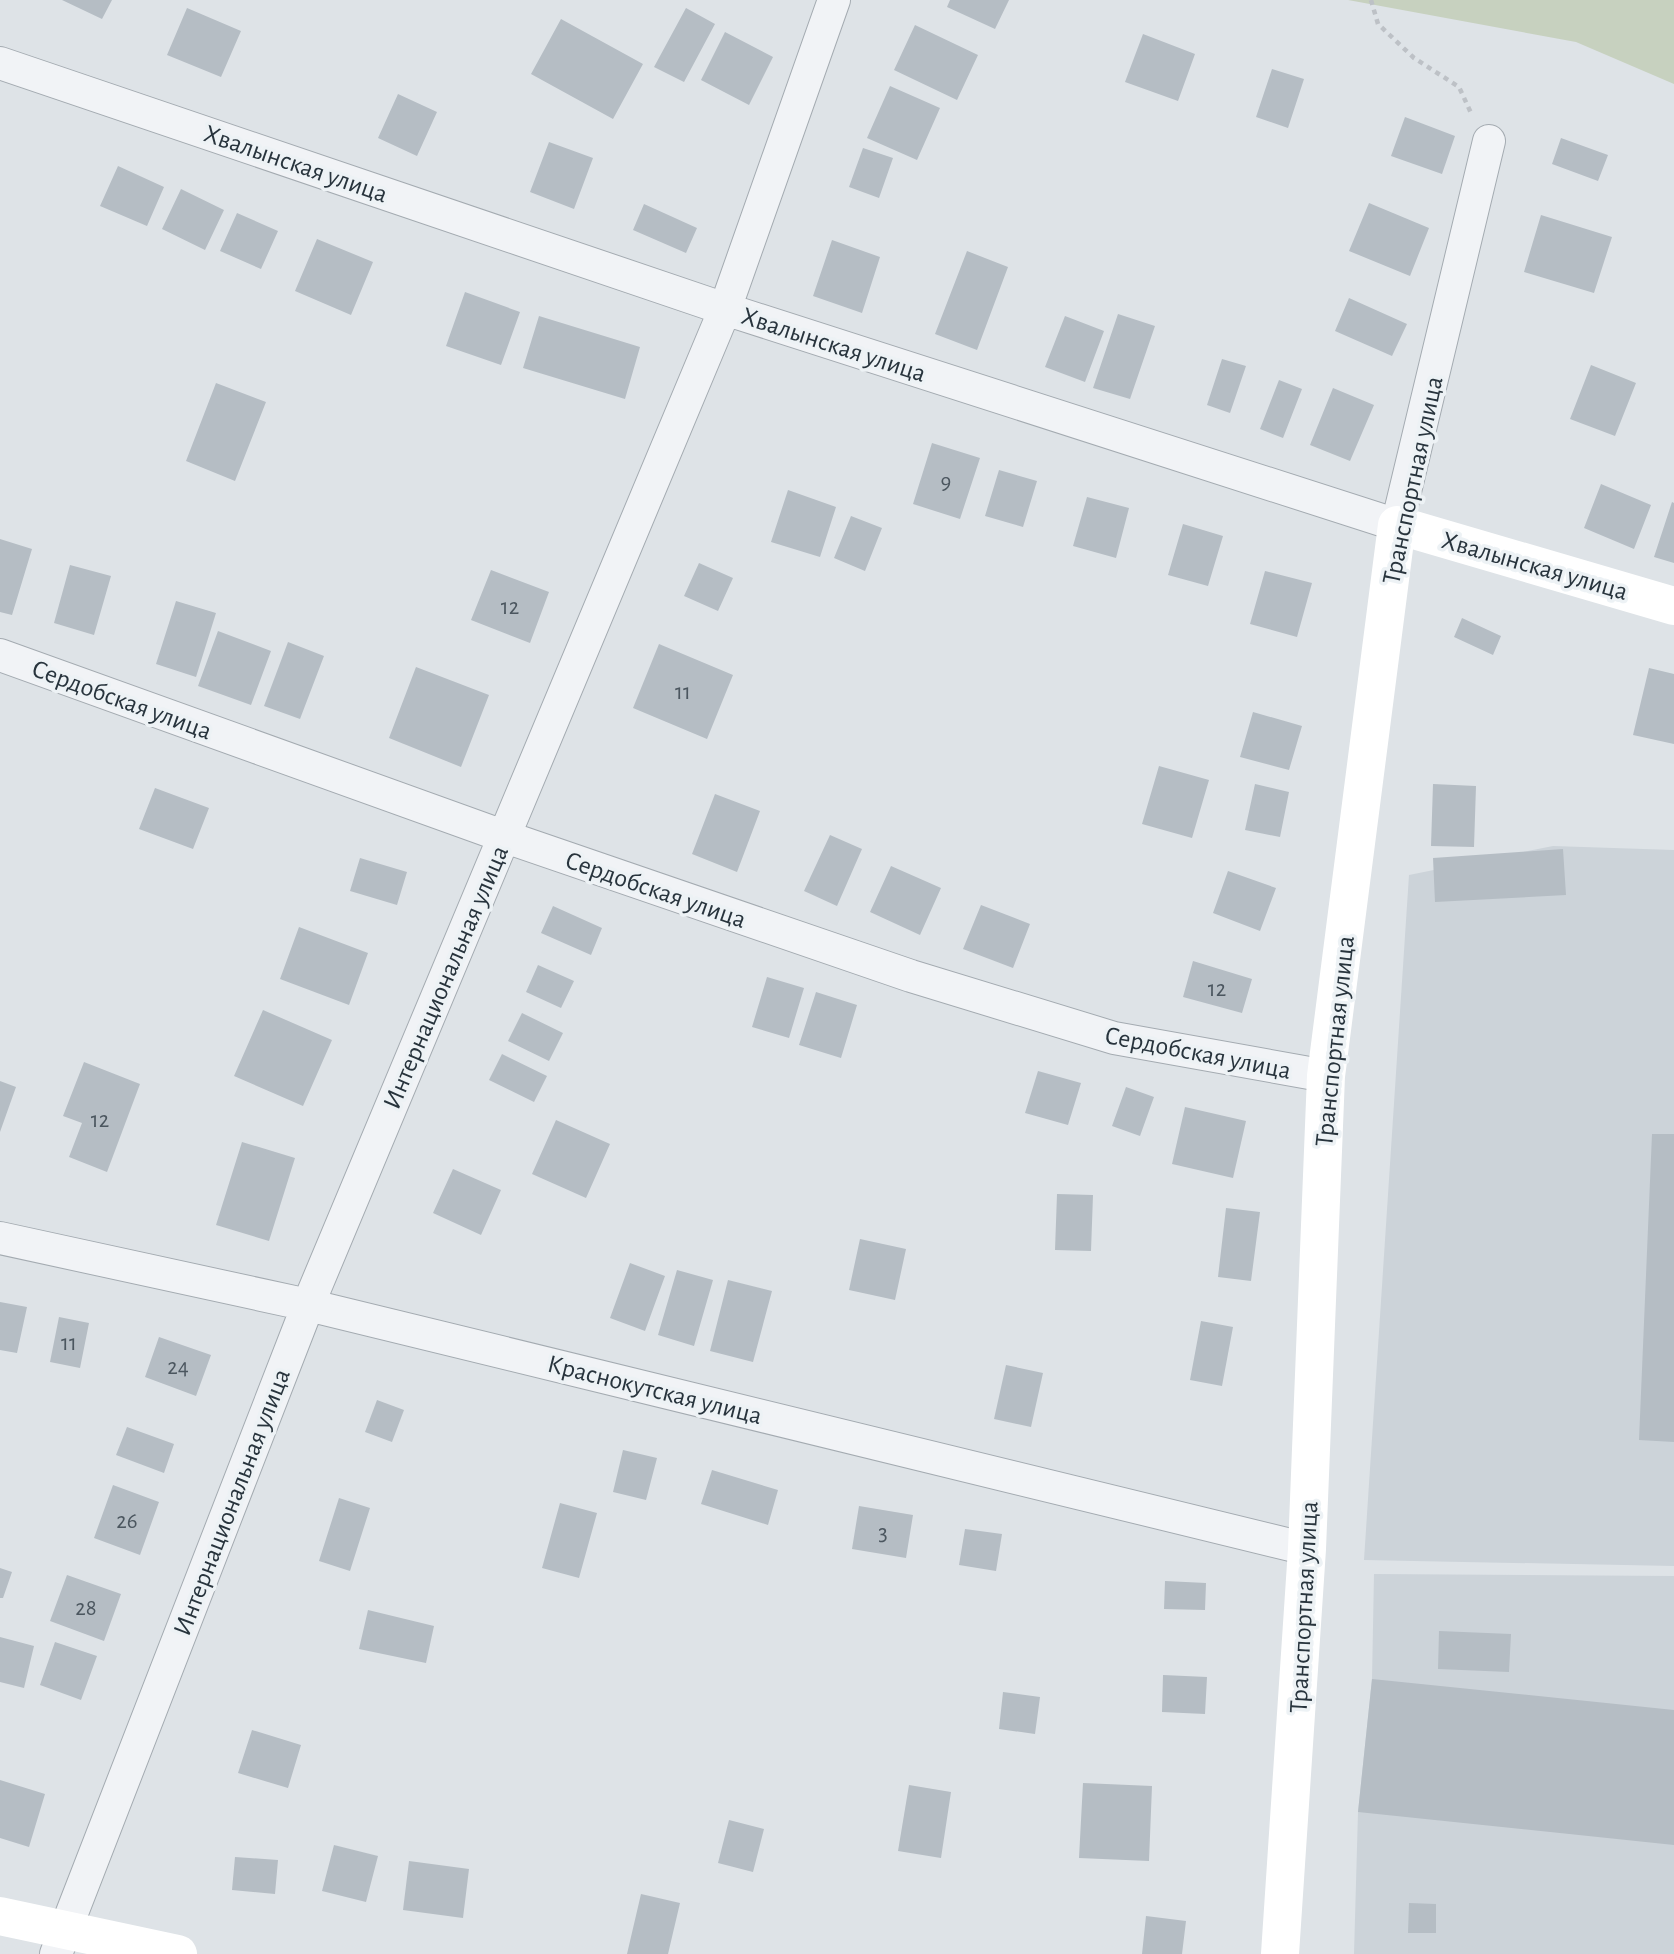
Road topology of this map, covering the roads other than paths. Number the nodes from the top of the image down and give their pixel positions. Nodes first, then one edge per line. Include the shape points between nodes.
1 (835, 0) edge
2 (0, 62) edge
3 (1489, 141) road end
4 (725, 309) junction
5 (1397, 525) junction
6 (1674, 606) edge
7 (0, 655) edge
8 (503, 836) junction
9 (1326, 1076) junction
10 (0, 1238) edge
11 (308, 1305) junction
12 (1307, 1549) junction
13 (0, 1916) edge
14 (60, 1943) edge
15 (177, 1954) edge
16 (1280, 1954) edge

1 - 4 street, Интернациональная улица
2 - 4 street, Хвалынская улица
3 - 5 street, Транспортная улица
4 - 5 street, Хвалынская улица
4 - 8 street, Интернациональная улица
5 - 6 street, Хвалынская улица
5 - 9 street, Транспортная улица
7 - 8 street, Сердобская улица
8 - 9 street, Сердобская улица via 911,976 1114,1038
8 - 11 street, Интернациональная улица
9 - 12 street, Транспортная улица
10 - 11 street, Краснокутская улица
11 - 12 street, Краснокутская улица
11 - 14 street, Интернациональная улица
12 - 16 street, Транспортная улица
13 - 14 street
14 - 15 street

